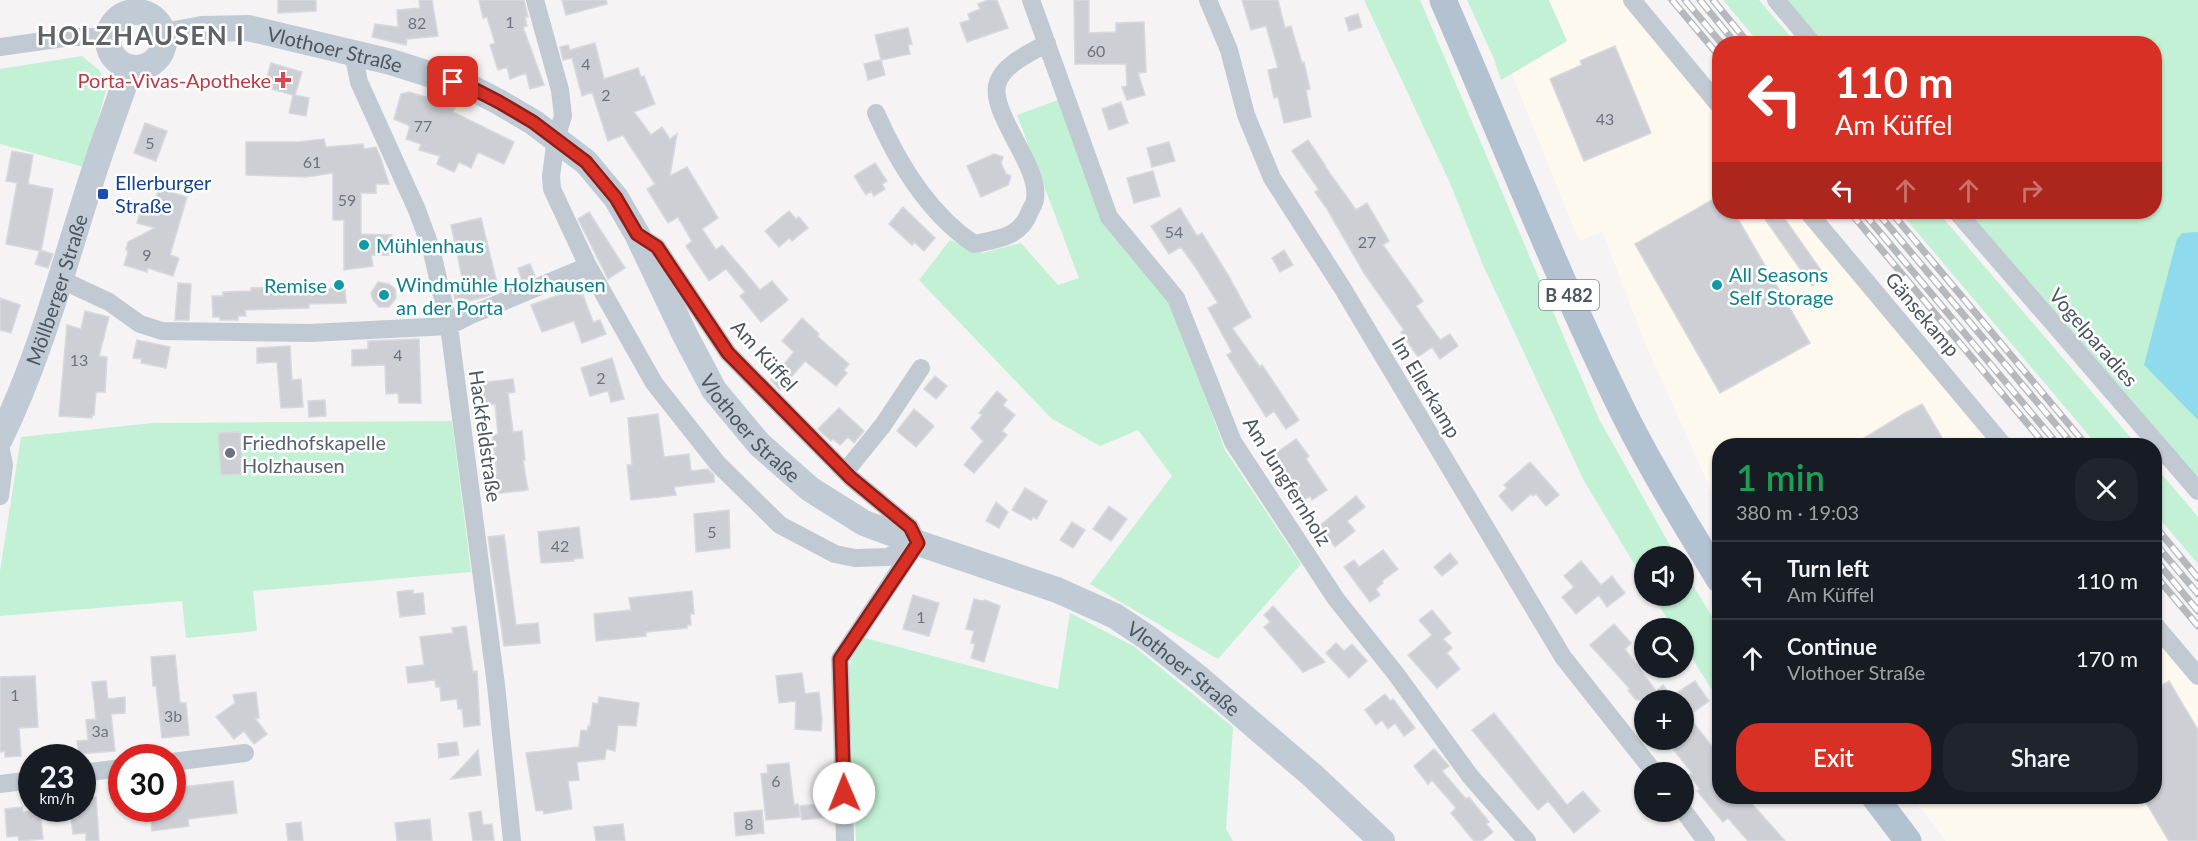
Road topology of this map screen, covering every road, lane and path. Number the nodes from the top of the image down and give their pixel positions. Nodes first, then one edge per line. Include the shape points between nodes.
1 (535, 0) edge
2 (1031, 0) edge
3 (1208, 0) edge
4 (1443, 0) edge
5 (1632, 0) edge
6 (1776, 0) edge
7 (143, 6) edge
8 (164, 36) junction
9 (1806, 36) edge
10 (107, 37) junction
11 (1047, 43) junction
12 (0, 47) edge
13 (353, 53) junction
14 (130, 69) junction
15 (1712, 97) edge
16 (876, 113) dead end
17 (556, 138) junction
18 (1814, 219) edge
19 (1963, 219) edge
20 (637, 234) junction
21 (588, 266) junction
22 (60, 279) junction
23 (449, 326) junction
24 (921, 368) dead end
25 (1997, 438) edge
26 (2152, 438) edge
27 (0, 439) edge
28 (0, 445) edge
29 (2162, 449) edge
30 (845, 472) junction
31 (2198, 491) edge
32 (0, 496) edge
33 (918, 543) junction
34 (1712, 567) edge
35 (2162, 633) edge
36 (2198, 676) edge
37 (245, 753) dead end
38 (186, 760) edge
39 (1646, 762) edge
40 (18, 782) edge
41 (0, 784) edge
42 (1880, 804) edge
43 (1692, 822) edge
44 (512, 841) edge
45 (845, 841) edge
46 (1382, 841) edge
47 (1527, 841) edge
48 (1706, 841) edge
49 (1908, 841) edge

1 - 17 street via 560,90 563,116
2 - 11 street, Am Jungfernholz
3 - 39 street, Im Ellerkamp via 1229,50 1246,115 1272,178 1563,657
4 - 34 main road, B 482 via 1614,394
5 - 15 street
6 - 9 street
7 - 8 street via 161,26
7 - 10 street via 123,14 111,25
8 - 13 street, Vlothoer Straße via 202,29 248,28
8 - 14 street via 164,46 156,61 142,69
10 - 12 street via 71,37
10 - 14 street via 117,63
11 - 16 street via 1003,71 997,85 998,101 1032,175 1036,197 1026,224 1002,238 974,244 957,232 892,150
11 - 47 street, Am Jungfernholz via 1109,217 1176,298 1233,442 1336,599 1470,776
13 - 17 street, Vlothoer Straße via 470,87
13 - 23 street, Hackfeldstraße via 359,82 432,248
14 - 22 street, Möllberger Straße
17 - 20 street, Vlothoer Straße via 586,162 616,198
17 - 21 street via 552,189
18 - 25 street, Gänsekamp
19 - 26 street, Vogelparadies
20 - 30 street, Am Küffel via 657,247 728,353
20 - 33 street, Vlothoer Straße via 714,390 759,444 810,489 864,523
21 - 23 street
21 - 33 street via 654,383 718,464 780,525 835,554 855,558 888,557
22 - 23 street via 109,302 140,324 162,331 310,333
22 - 27 street, Möllberger Straße via 15,409
23 - 44 street, Hackfeldstraße via 496,685
24 - 30 street
28 - 32 street via 4,465
29 - 31 street, Vogelparadies
30 - 33 street, Am Küffel via 910,527
33 - 45 street via 840,659
33 - 46 street, Vlothoer Straße via 1057,590 1115,616 1200,679
35 - 36 street
37 - 38 street
40 - 41 street
42 - 49 main road
43 - 48 street

